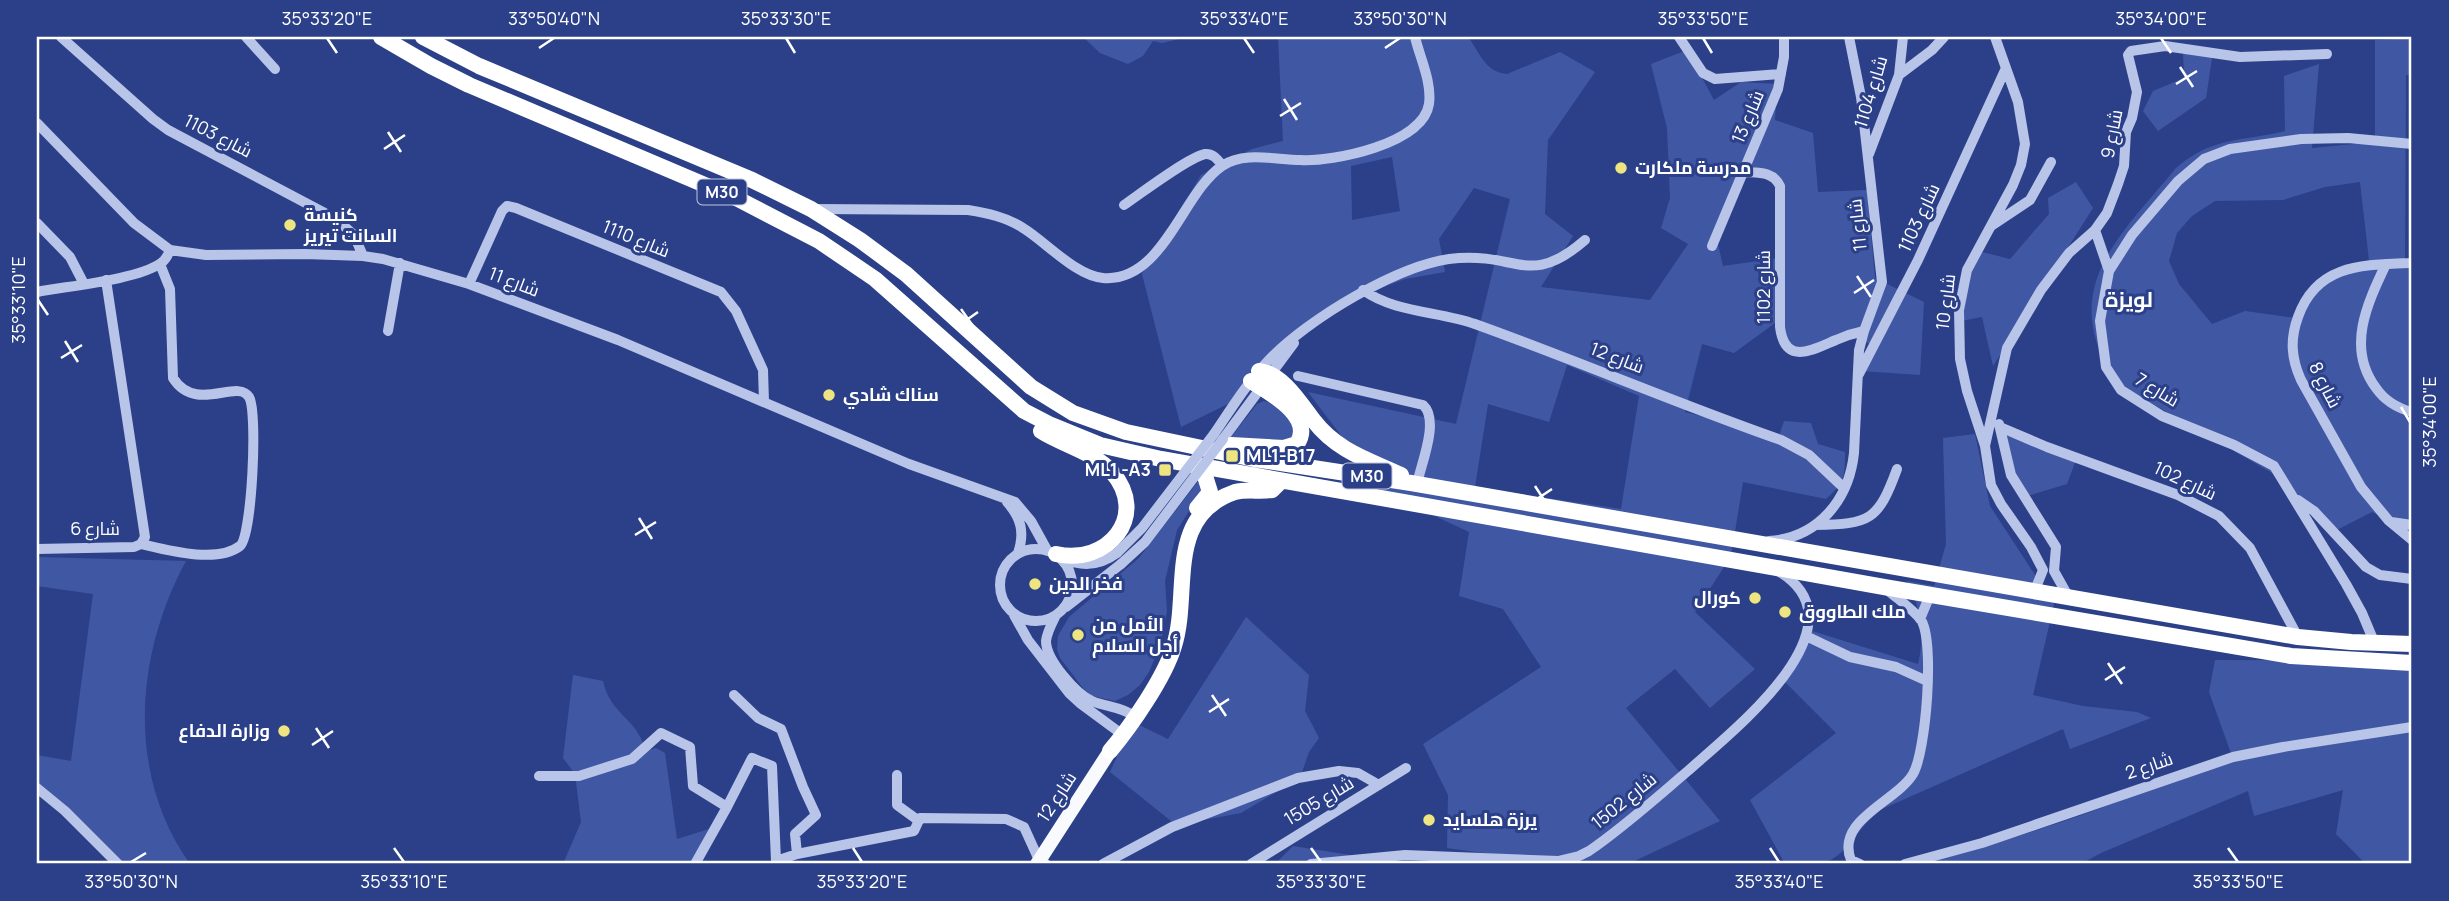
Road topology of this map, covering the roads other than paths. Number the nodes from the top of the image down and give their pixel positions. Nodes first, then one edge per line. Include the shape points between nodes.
1 (63, 37) edge
2 (246, 37) edge
3 (381, 37) edge
4 (423, 37) edge
5 (1415, 37) edge
6 (1679, 37) edge
7 (1784, 37) edge
8 (1849, 37) edge
9 (1903, 37) edge
10 (1944, 37) edge
11 (1996, 37) edge
12 (2327, 54) dead end
13 (2006, 68) junction
14 (275, 69) dead end
15 (1782, 74) junction
16 (1899, 75) junction
17 (37, 123) edge
18 (2412, 144) edge
19 (1868, 157) junction
20 (2051, 162) dead end
21 (1222, 165) junction
22 (1744, 172) junction
23 (1124, 205) dead end
24 (811, 209) junction
25 (37, 223) edge
26 (1989, 228) junction
27 (2095, 230) junction
28 (1585, 240) dead end
29 (1712, 246) dead end
30 (170, 250) junction
31 (363, 256) junction
32 (400, 263) junction
33 (2412, 263) edge
34 (160, 264) junction
35 (2386, 264) junction
36 (2109, 271) junction
37 (106, 280) junction
38 (84, 284) junction
39 (469, 284) junction
40 (1363, 290) junction
41 (37, 292) edge
42 (388, 331) dead end
43 (1864, 331) junction
44 (1298, 376) dead end
45 (1260, 378) junction
46 (1856, 379) junction
47 (764, 402) junction
48 (1995, 404) junction
49 (1024, 411) junction
50 (2412, 412) edge
51 (2000, 427) junction
52 (1218, 437) junction
53 (1165, 440) junction
54 (1985, 446) junction
55 (1194, 465) junction
56 (1898, 469) dead end
57 (1281, 481) junction
58 (1414, 484) junction
59 (1844, 488) junction
60 (1000, 495) junction
61 (2293, 496) junction
62 (2389, 521) junction
63 (1815, 525) junction
64 (2412, 526) edge
65 (2412, 540) edge
66 (1753, 542) junction
67 (141, 544) junction
68 (37, 549) edge
69 (1018, 553) junction
70 (1054, 554) junction
71 (1767, 565) junction
72 (2049, 570) junction
73 (2412, 579) edge
74 (1884, 587) junction
75 (2035, 590) junction
76 (1930, 595) junction
77 (2068, 596) junction
78 (1059, 613) junction
79 (1014, 615) junction
80 (1920, 619) junction
81 (1806, 636) junction
82 (2298, 637) junction
83 (2375, 644) junction
84 (2412, 644) edge
85 (2412, 663) edge
86 (1927, 681) junction
87 (734, 695) dead end
88 (1131, 713) junction
89 (2412, 727) edge
90 (1120, 733) junction
91 (1110, 751) joint
92 (1406, 768) dead end
93 (897, 775) dead end
94 (539, 776) dead end
95 (1379, 785) junction
96 (37, 788) edge
97 (727, 807) junction
98 (919, 821) junction
99 (797, 854) junction
100 (1041, 863) edge
101 (1852, 863) edge
102 (118, 864) edge
103 (695, 864) edge
104 (1103, 864) edge
105 (1251, 864) edge
106 (1311, 864) edge
107 (1905, 864) edge

1 - 31 street, شارع 1103 via 153,120 336,219 354,235
2 - 14 street
3 - 49 highway, M30 via 469,85 738,199 819,241 875,279
4 - 24 highway, M30 via 492,72
5 - 21 street via 1429,89 1429,107 1403,135 1376,148 1335,158 1250,157
6 - 15 street via 1703,73 1716,79
7 - 15 street, شارع 13
8 - 19 street, شارع 11
9 - 16 street, شارع 1104
10 - 16 street
11 - 13 street, شارع 10
12 - 27 street, شارع 9 via 2240,57 2165,46 2131,51 2128,65 2137,92 2126,132 2124,166 2107,214
13 - 26 street, شارع 10 via 2025,144 2021,165
13 - 46 street, شارع 1103 via 1918,260
15 - 22 street, شارع 13
16 - 19 street, شارع 1104
17 - 30 street, شارع 11 via 134,223
18 - 36 street, شارع 7 via 2301,139 2217,153 2170,190
19 - 43 street, شارع 11 via 1882,282
20 - 26 street via 2031,200
21 - 23 street via 1213,155 1205,154
21 - 24 street via 1151,259 1125,275 1105,278 1070,263 1023,228 987,213
22 - 29 street, شارع 13
22 - 43 street, شارع 1102 via 1772,176 1780,186 1780,327 1787,346 1807,352
24 - 53 highway, M30 via 906,274 1048,399 1098,423
25 - 38 street via 70,257
26 - 54 street, شارع 10 via 1964,280 1958,336 1963,376
27 - 36 street
27 - 48 street, شارع 9 via 2069,253 2026,314 2007,348
28 - 40 street via 1541,267 1447,259
30 - 31 street, شارع 11 via 206,255
30 - 34 street
31 - 32 street, شارع 11
32 - 39 street, شارع 11
32 - 42 street
33 - 35 street, شارع 8
34 - 37 street
34 - 67 street via 170,289 173,378 187,393 241,391 249,397 252,483 246,534 240,546 210,555
35 - 50 street via 2370,298 2360,343 2371,382 2383,397
35 - 62 street, شارع 8 via 2351,268 2318,284 2304,302 2292,343 2301,380 2361,487
36 - 61 street, شارع 7 via 2101,337 2106,367 2116,385 2162,416 2270,463
37 - 38 street
37 - 67 street, شارع 6 via 146,533
38 - 41 street
39 - 47 street, شارع 11
39 - 47 street, شارع 1110 via 502,211 508,206 516,208 721,292 736,311 763,370
40 - 45 street via 1305,330
40 - 59 street, شارع 12 via 1388,303 1472,323 1781,440 1809,455
43 - 46 street, شارع 11
44 - 58 street via 1423,405 1431,416 1430,428
45 - 52 street
45 - 53 highway via 1301,424 1297,444 1275,449
45 - 58 highway via 1285,385 1316,424 1346,450
46 - 59 street, شارع 11 via 1853,466
47 - 60 street, شارع 11 via 909,464
48 - 51 street
48 - 54 street, شارع 9
49 - 55 highway, M30 via 1100,445
49 - 70 highway via 1046,434 1103,464 1120,485 1125,501 1122,528 1105,547 1084,556
51 - 72 street via 2011,475 2056,547
51 - 82 street, شارع 102 via 2179,495 2220,516 2250,548
52 - 70 street, bridge via 1117,553 1091,564
52 - 78 street, bridge via 1145,542
53 - 58 highway, M30
54 - 72 street, شارع 10 via 1994,492
55 - 57 highway, M30
55 - 88 highway via 1205,476 1210,492 1181,534 1172,617 1162,658
56 - 63 street via 1885,501 1869,518
57 - 71 highway, M30
57 - 88 highway via 1272,490 1229,495 1195,522 1183,560 1175,645 1153,689
58 - 66 highway, M30
59 - 63 street, شارع 11 via 1832,511
60 - 69 street via 1022,529
60 - 70 street, شارع 11 via 1024,511
61 - 73 street via 2314,511 2365,567 2380,575
61 - 83 street, شارع 7 via 2357,604
62 - 64 street
62 - 65 street, شارع 8
63 - 66 street via 1788,538
66 - 75 highway, M30
67 - 68 street, شارع 6
69 - 70 street via 1038,548
69 - 79 street via 1006,563 999,585 1001,597
70 - 78 street via 1072,578 1068,601
71 - 74 highway, M30
71 - 81 street, شارع 1502 via 1801,592
72 - 75 street
72 - 77 street, شارع 10
74 - 76 highway, M30
74 - 80 street
75 - 77 highway, M30
76 - 80 street
76 - 85 highway, M30 via 2291,656
77 - 82 highway, M30
78 - 79 street via 1035,622
78 - 88 street via 1046,643 1060,671 1091,701
79 - 90 street via 1069,693
80 - 86 street via 1927,641
81 - 86 street via 1850,657 1896,667
81 - 106 street, شارع 1502 via 1790,671 1765,701 1668,787 1579,856 1558,861 1405,855
82 - 83 highway, M30
83 - 84 highway, M30
86 - 101 street via 1922,750 1916,768 1899,790 1856,825 1848,845
87 - 99 street via 758,718 781,729 816,816 795,834
88 - 90 highway
89 - 107 street, شارع 2 via 2233,757 1982,844
90 - 91 highway
91 - 100 main road, شارع 12
92 - 95 street, شارع 1505
93 - 98 street via 897,805
94 - 97 street via 579,776 632,759 661,733 690,747 693,786
95 - 104 street via 1359,773 1339,771 1298,778 1172,827
95 - 105 street, شارع 1505
96 - 102 street
97 - 99 street via 752,758 772,766 776,861
97 - 103 street
98 - 99 street via 914,831
98 - 100 street via 1006,819 1024,827

